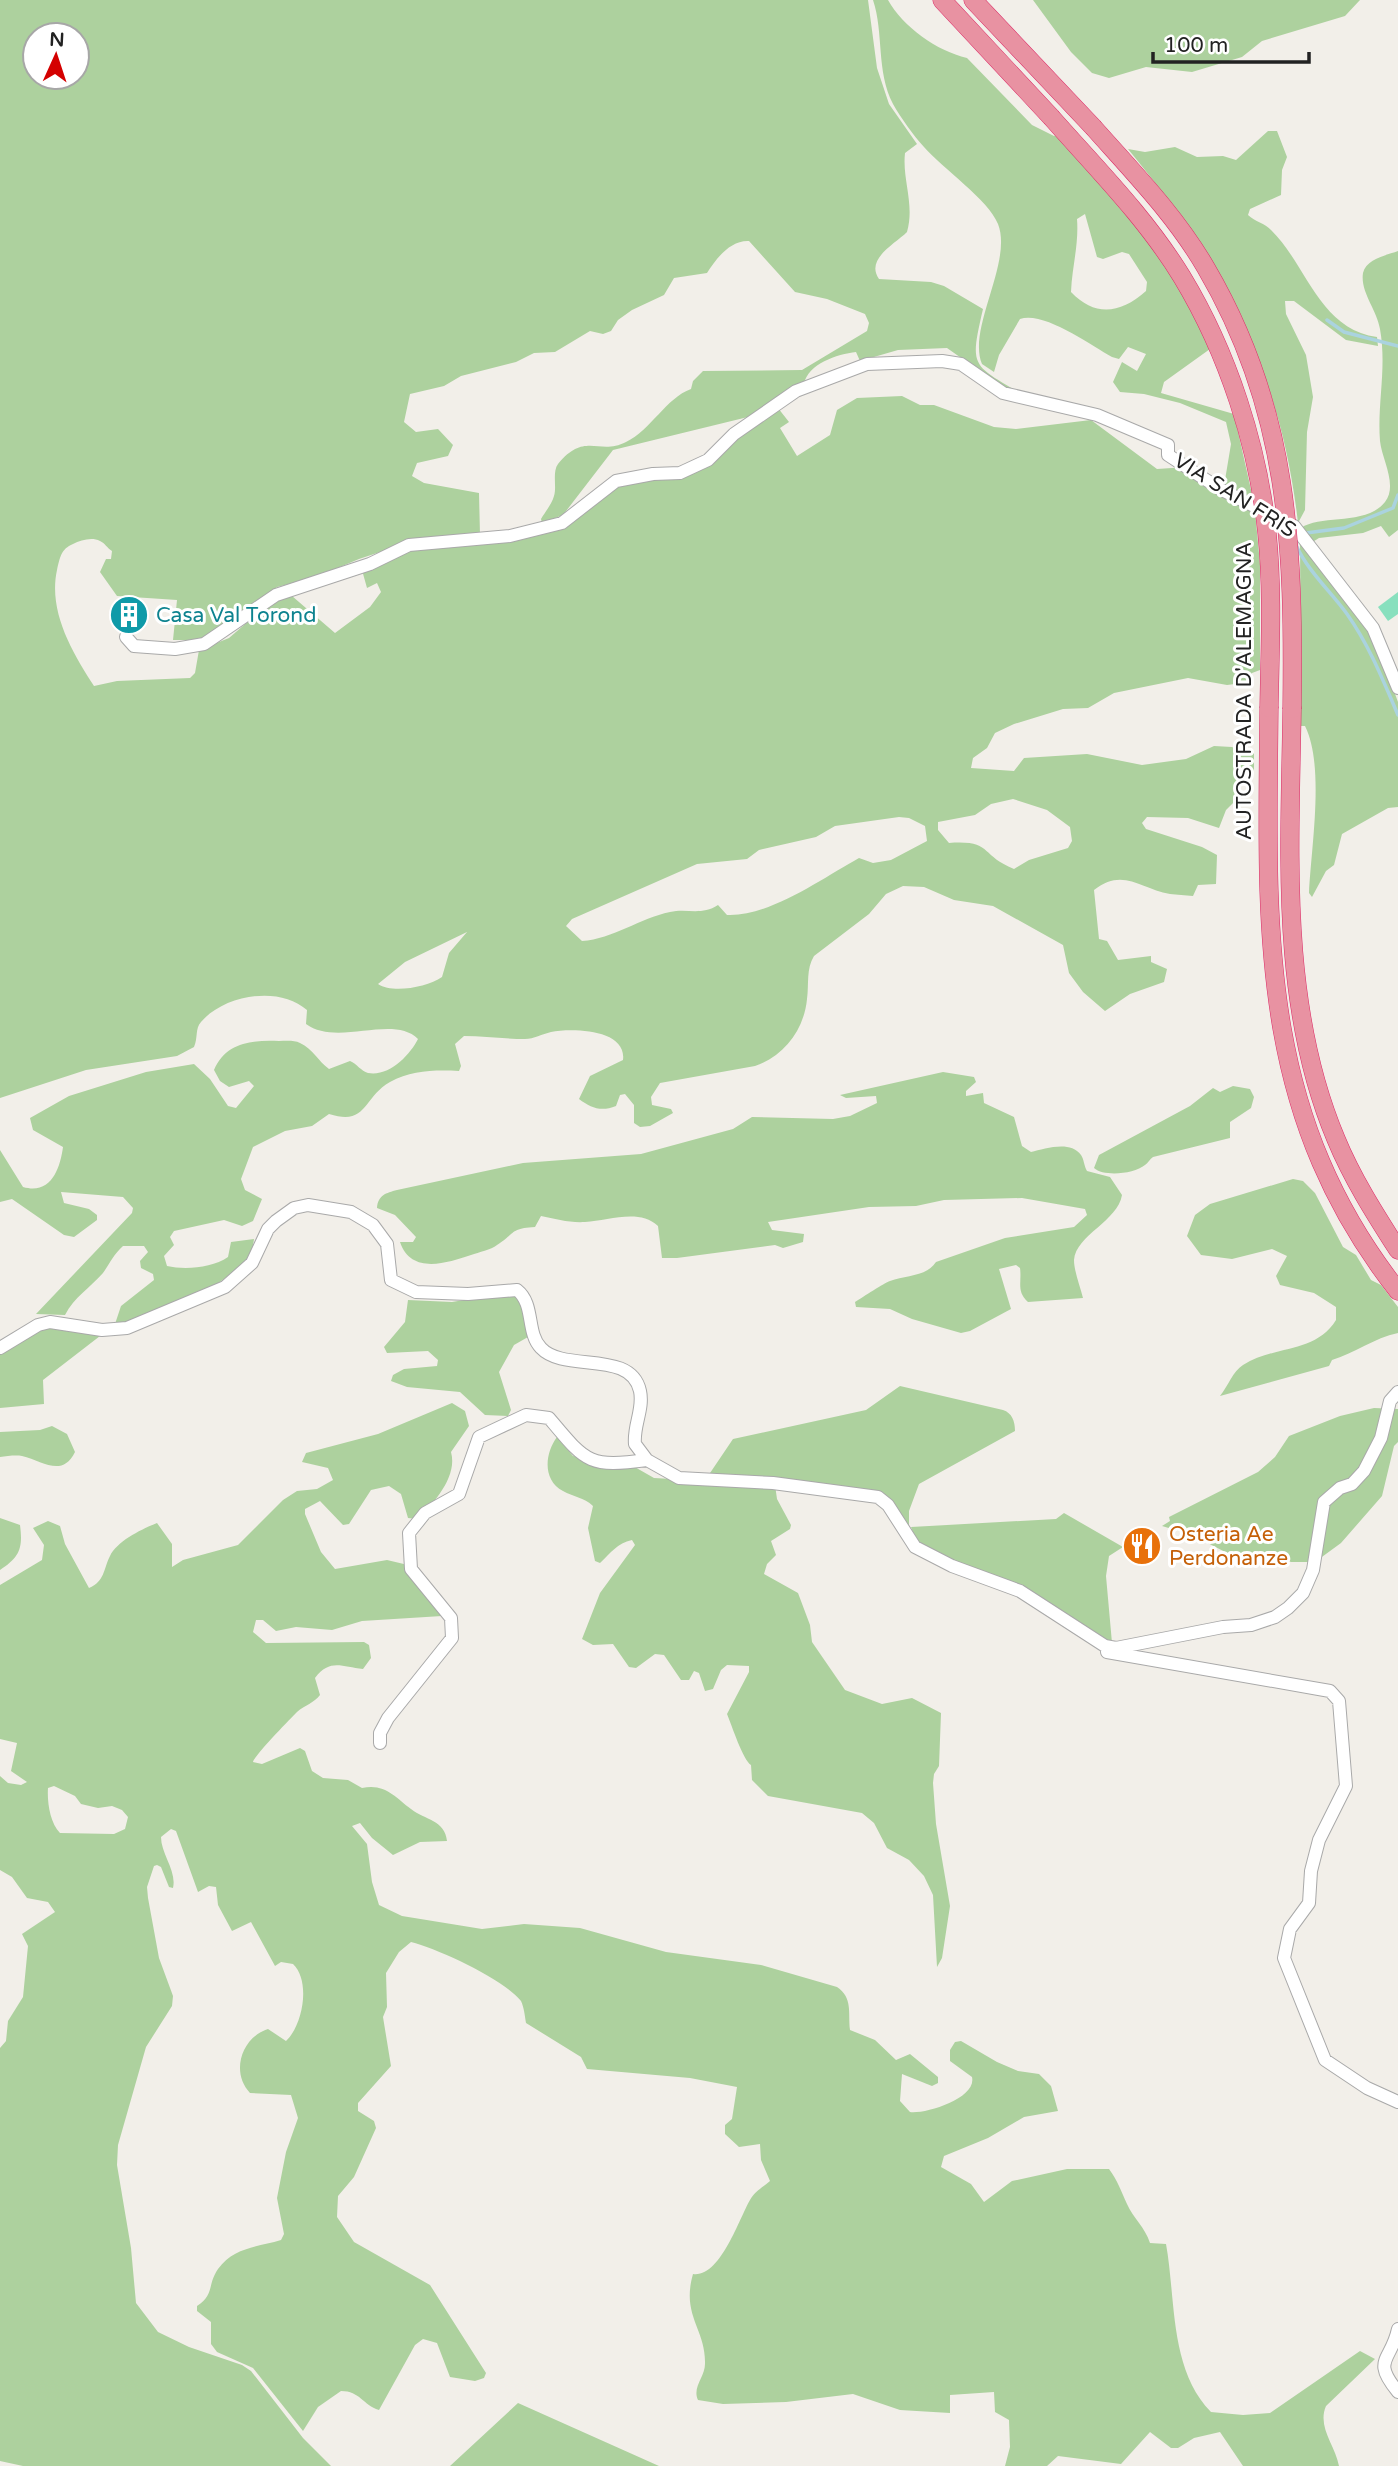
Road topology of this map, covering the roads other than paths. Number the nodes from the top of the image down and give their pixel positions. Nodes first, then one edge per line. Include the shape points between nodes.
1 (942, 0) edge
2 (973, 0) edge
3 (126, 637) dead end
4 (1398, 688) edge
5 (1398, 1250) edge
6 (1398, 1292) edge
7 (0, 1348) edge
8 (1398, 1392) edge
9 (647, 1460) junction
10 (1105, 1646) junction
11 (380, 1743) dead end
12 (1398, 2102) edge
13 (1398, 2329) edge
14 (1398, 2392) edge

1 - 6 highway, AUTOSTRADA D'ALEMAGNA, bridge via 1139,216 1175,267 1225,366 1251,447 1267,535 1268,908 1282,1040 1296,1095 1347,1215
2 - 5 highway, bridge via 1160,202 1206,267 1232,317 1265,407 1276,444 1290,535 1290,853 1296,986 1317,1088 1336,1140
3 - 4 street, VIA SAN FRIS via 142,647 175,649 204,644 276,595 370,564 409,545 510,536 562,523 616,481 680,473 708,460 734,434 786,398 886,361 942,361 961,365 1011,396 1097,415 1132,428 1168,445 1168,455 1220,489 1294,526 1373,628
7 - 9 street via 50,1322 110,1330 135,1325 239,1277 257,1255 268,1229 294,1208 307,1205 351,1212 383,1236 389,1275 398,1284 425,1294 517,1290 526,1302 536,1341 545,1352 612,1366 633,1379 640,1396 635,1444
8 - 10 street via 1390,1401 1381,1438 1364,1471 1324,1502 1313,1570 1303,1593 1288,1608 1251,1625 1116,1648
9 - 10 street via 686,1480 773,1483 873,1495 888,1505 915,1547 1020,1591
9 - 11 street via 612,1465 581,1456 550,1418 526,1415 479,1437 459,1494 425,1513 409,1533 411,1569 451,1618 452,1638 388,1718
10 - 12 street via 1111,1655 1330,1691 1339,1701 1346,1786 1319,1840 1309,1903 1290,1929 1284,1958 1325,2060 1346,2077
13 - 14 street via 1384,2367

